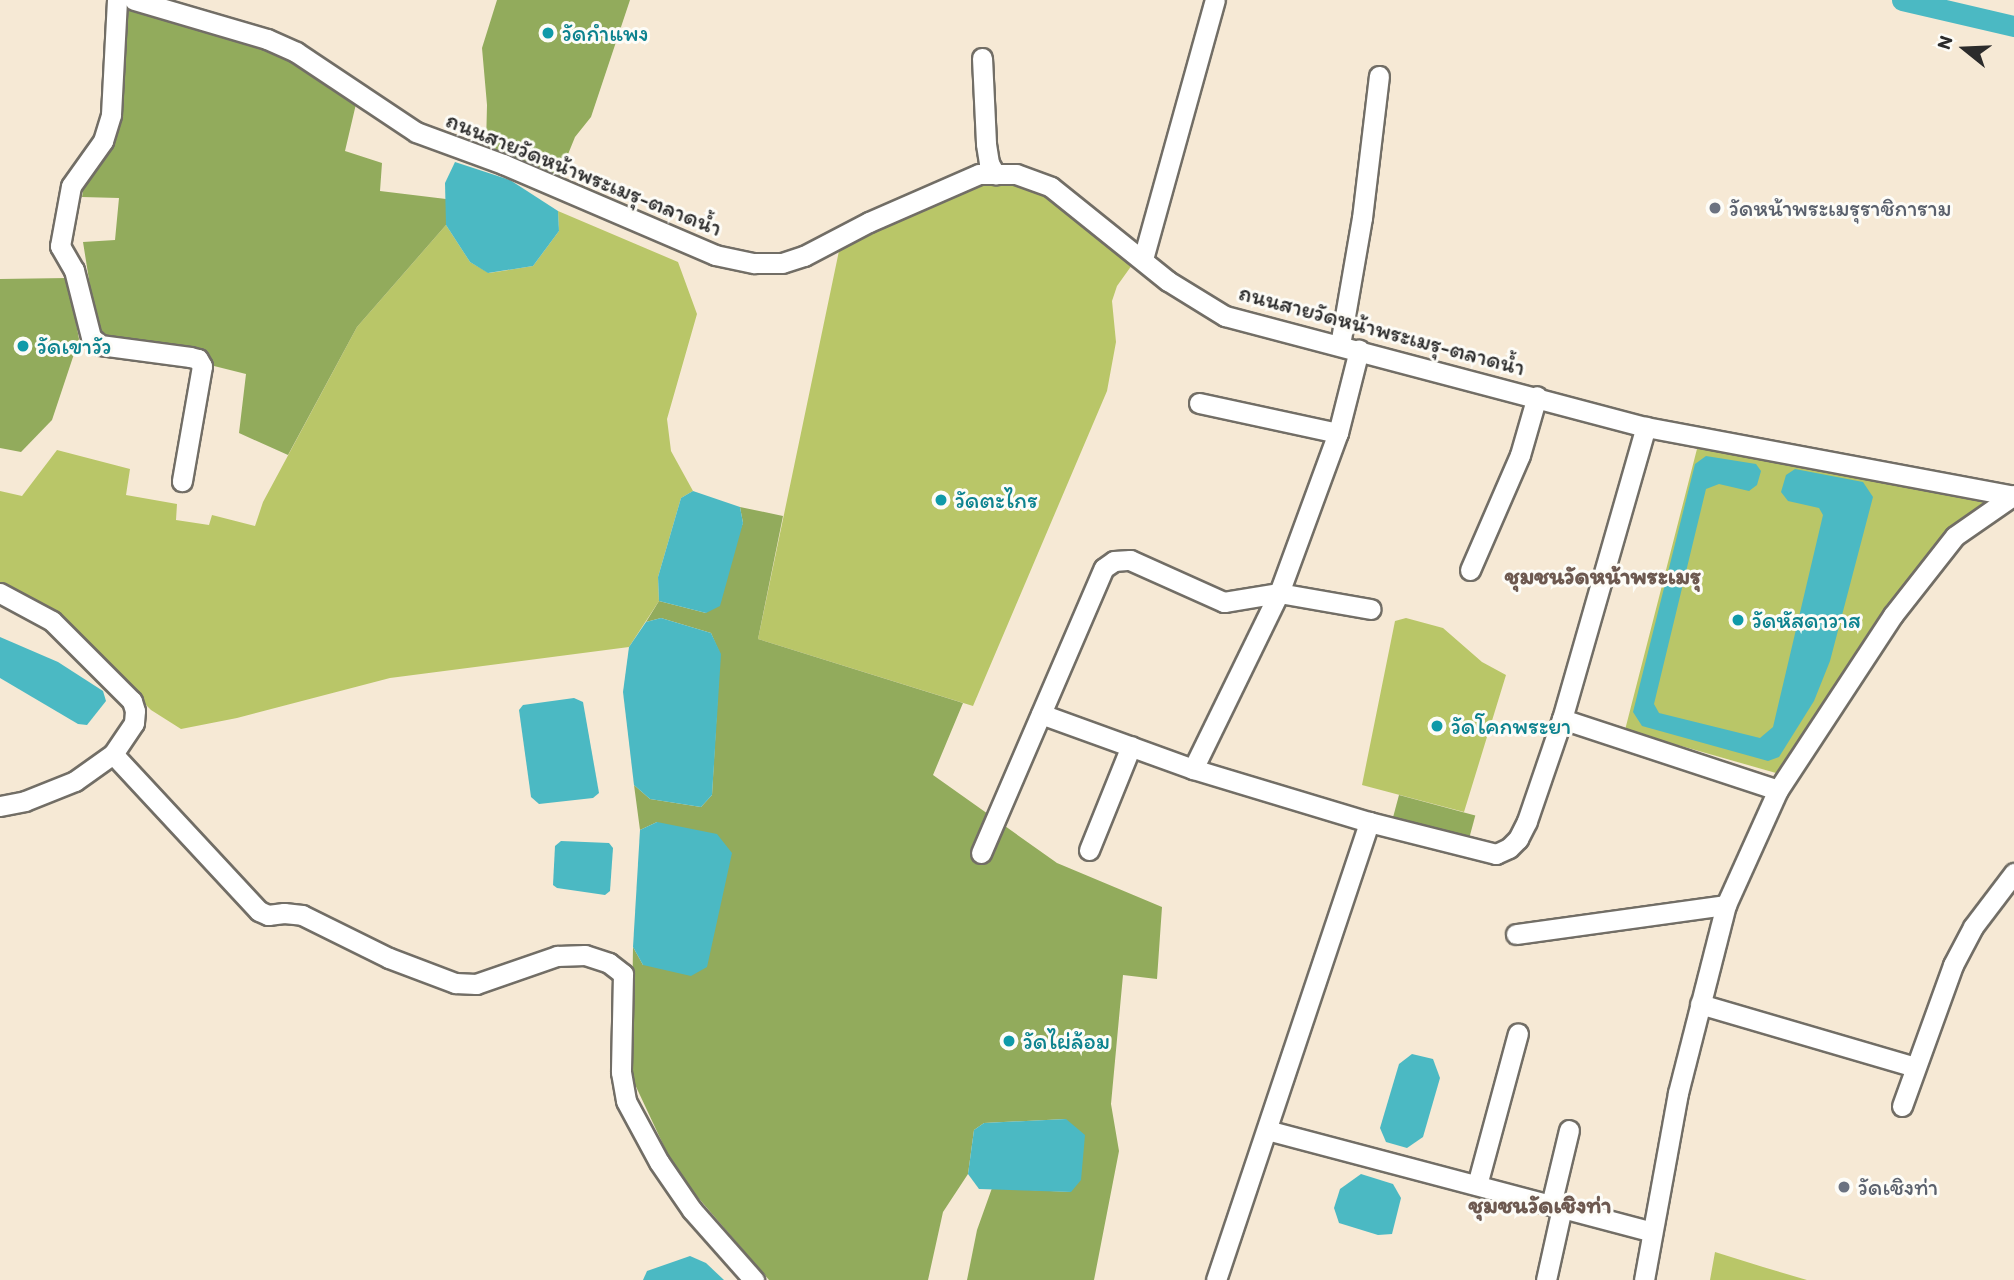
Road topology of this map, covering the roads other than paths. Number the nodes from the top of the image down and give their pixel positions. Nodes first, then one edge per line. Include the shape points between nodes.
1 (117, 0) edge
2 (134, 0) edge
3 (1215, 0) edge
4 (982, 58) dead end
5 (1379, 76) dead end
6 (995, 174) junction
7 (1143, 259) junction
8 (1340, 345) junction
9 (1359, 350) junction
10 (1537, 396) junction
11 (1199, 403) dead end
12 (1646, 427) junction
13 (1338, 433) junction
14 (182, 481) dead end
15 (2014, 495) edge
16 (1470, 570) dead end
17 (0, 593) edge
18 (1279, 593) junction
19 (1371, 609) dead end
20 (1041, 714) junction
21 (1562, 719) junction
22 (1131, 746) junction
23 (113, 754) junction
24 (1193, 768) junction
25 (1778, 790) junction
26 (0, 806) edge
27 (1369, 822) junction
28 (1089, 850) dead end
29 (981, 853) dead end
30 (2014, 873) edge
31 (1726, 905) junction
32 (1516, 934) dead end
33 (1700, 1004) junction
34 (1518, 1032) dead end
35 (1915, 1067) junction
36 (1902, 1106) dead end
37 (1267, 1130) junction
38 (1569, 1130) dead end
39 (1476, 1185) junction
40 (1557, 1206) junction
41 (1652, 1233) junction
42 (754, 1280) edge
43 (1216, 1280) edge
44 (1546, 1280) edge
45 (1644, 1280) edge

1 - 14 street via 111,115 103,141 71,186 60,246 74,270 91,337 100,345 190,357 202,366
2 - 6 street, ถนนสายวัดหน้าพระเมรุ-ตลาดน้ำ via 267,39 296,52 416,132 503,164 715,255 754,263 782,263 804,256 918,200 979,174
3 - 7 street
4 - 6 street via 986,144
5 - 8 street via 1362,218
6 - 7 street, ถนนสายวัดหน้าพระเมรุ-ตลาดน้ำ via 1016,174 1051,187
7 - 8 street, ถนนสายวัดหน้าพระเมรุ-ตลาดน้ำ via 1168,281 1225,316
8 - 9 street, ถนนสายวัดหน้าพระเมรุ-ตลาดน้ำ
9 - 10 street, ถนนสายวัดหน้าพระเมรุ-ตลาดน้ำ
9 - 13 street
10 - 12 street, ถนนสายวัดหน้าพระเมรุ-ตลาดน้ำ
10 - 16 street via 1520,455
11 - 13 street
12 - 15 street, ถนนสายวัดหน้าพระเมรุ-ตลาดน้ำ
12 - 21 street
13 - 18 street
15 - 25 street via 1955,536 1893,615
17 - 23 street via 52,621 132,701 134,723
18 - 19 street
18 - 20 street via 1224,602 1130,560 1114,561 1104,568
18 - 24 street
20 - 22 street
20 - 29 street
21 - 25 street
21 - 27 street via 1527,821 1509,848 1496,854
22 - 24 street
22 - 28 street
23 - 26 street via 75,781
23 - 42 street via 259,911 268,915 302,915 454,983 476,984 557,956 585,955 609,962 622,974 621,1072 626,1101 692,1210
24 - 27 street
25 - 31 street
27 - 37 street
30 - 35 street via 1973,927 1953,965
31 - 32 street
31 - 33 street
33 - 35 street
33 - 41 street
34 - 39 street
35 - 36 street
37 - 39 street
37 - 43 street
38 - 40 street
39 - 40 street
40 - 41 street
40 - 44 street
41 - 45 street

